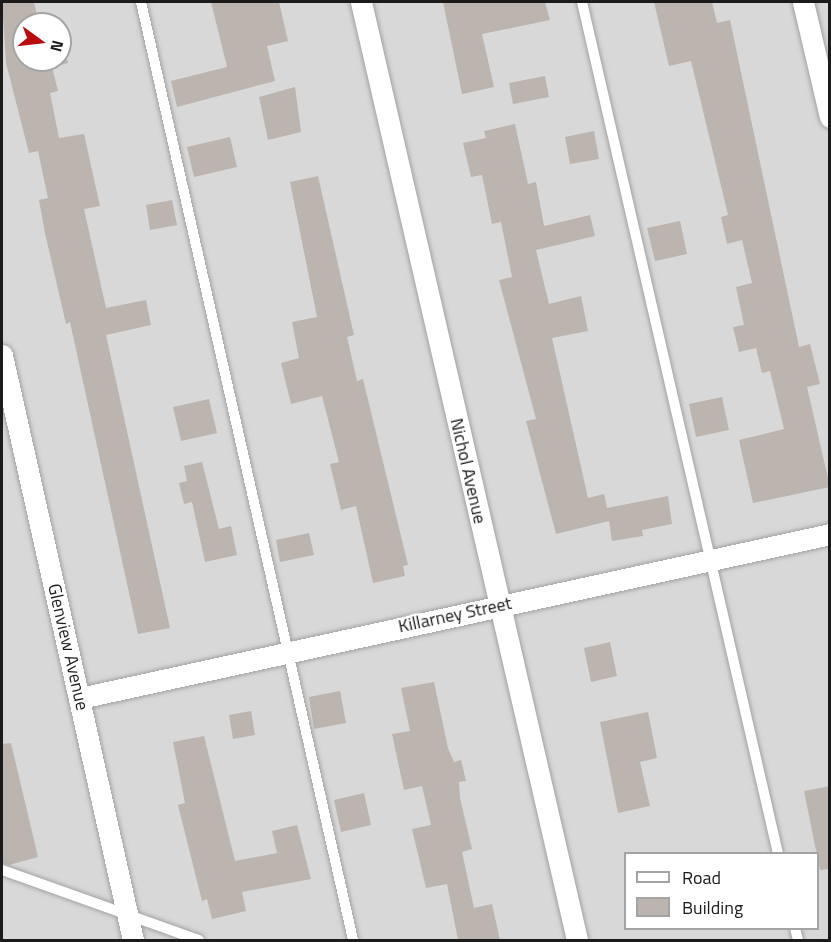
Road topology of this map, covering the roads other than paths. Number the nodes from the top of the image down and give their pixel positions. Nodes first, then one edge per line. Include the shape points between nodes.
1 (141, 2) edge
2 (361, 2) edge
3 (582, 2) edge
4 (803, 2) edge
5 (830, 117) edge
6 (2, 355) edge
7 (830, 534) edge
8 (711, 562) junction
9 (499, 605) junction
10 (287, 652) junction
11 (80, 698) junction
12 (778, 852) edge
13 (2, 870) edge
14 (127, 914) junction
15 (133, 940) edge
16 (199, 940) edge
17 (353, 940) edge
18 (577, 940) edge

1 - 10 lane
2 - 9 street, Nichol Avenue
3 - 8 lane
4 - 5 street
6 - 11 street, Glenview Avenue
7 - 8 street, Killarney Street
8 - 9 street, Killarney Street
8 - 12 lane
9 - 10 street, Killarney Street
9 - 18 street, Nichol Avenue
10 - 11 street, Killarney Street
10 - 17 lane
11 - 14 street, Glenview Avenue
13 - 14 lane
14 - 15 street, Glenview Avenue
14 - 16 lane

